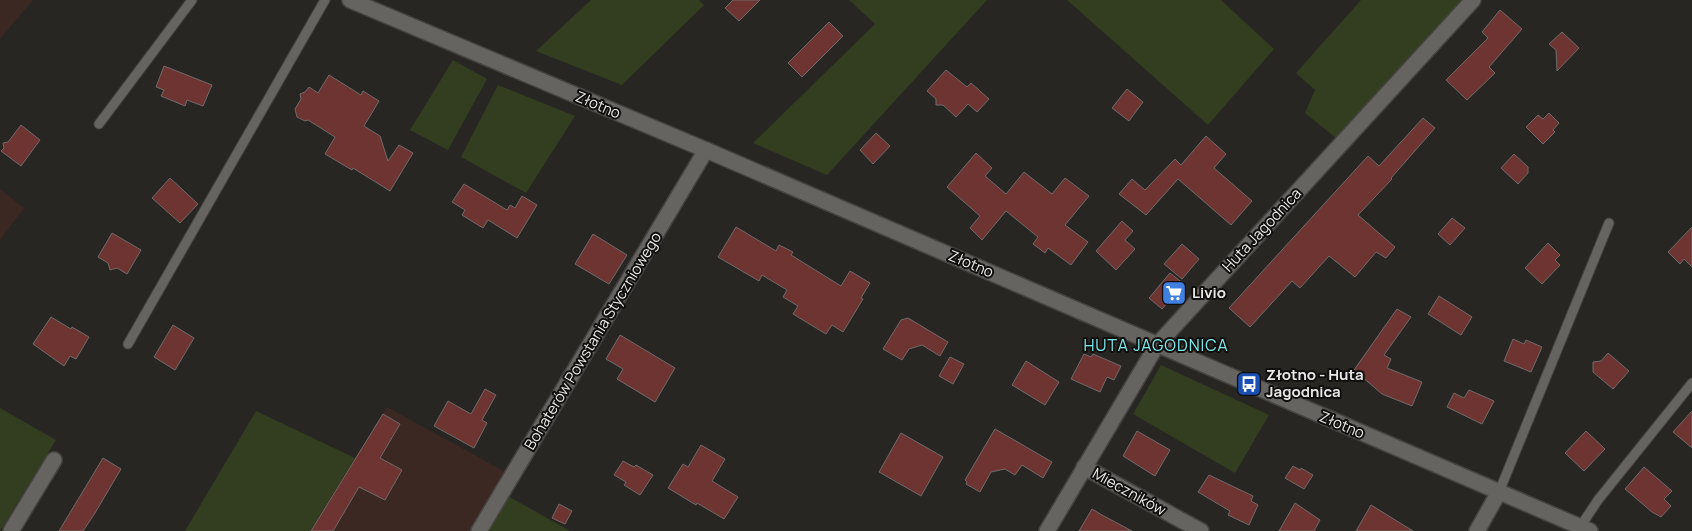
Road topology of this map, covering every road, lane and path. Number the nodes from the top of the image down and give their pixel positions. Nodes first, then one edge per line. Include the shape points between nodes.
1 (192, 0) edge
2 (325, 0) edge
3 (350, 0) edge
4 (1473, 0) edge
5 (99, 124) dead end
6 (706, 150) junction
7 (1609, 223) dead end
8 (128, 344) dead end
9 (1157, 345) junction
10 (1692, 382) edge
11 (54, 460) dead end
12 (1084, 467) junction
13 (1499, 492) junction
14 (1585, 529) edge
15 (11, 531) edge
16 (479, 531) edge
17 (1047, 531) edge
18 (1201, 531) edge
19 (1477, 531) edge

1 - 5 lane
2 - 8 lane
3 - 6 street, Złotno
4 - 9 street, Huta Jagodnica
6 - 9 street, Złotno
6 - 16 street, Bohaterów Powstania Styczniowego
7 - 13 lane
9 - 12 street, Huta Jagodnica
9 - 13 street, Złotno
10 - 14 lane via 1598,500
11 - 15 street
12 - 17 street, Huta Jagodnica
12 - 18 street, Mieczników
13 - 14 street, Złotno
13 - 19 street

